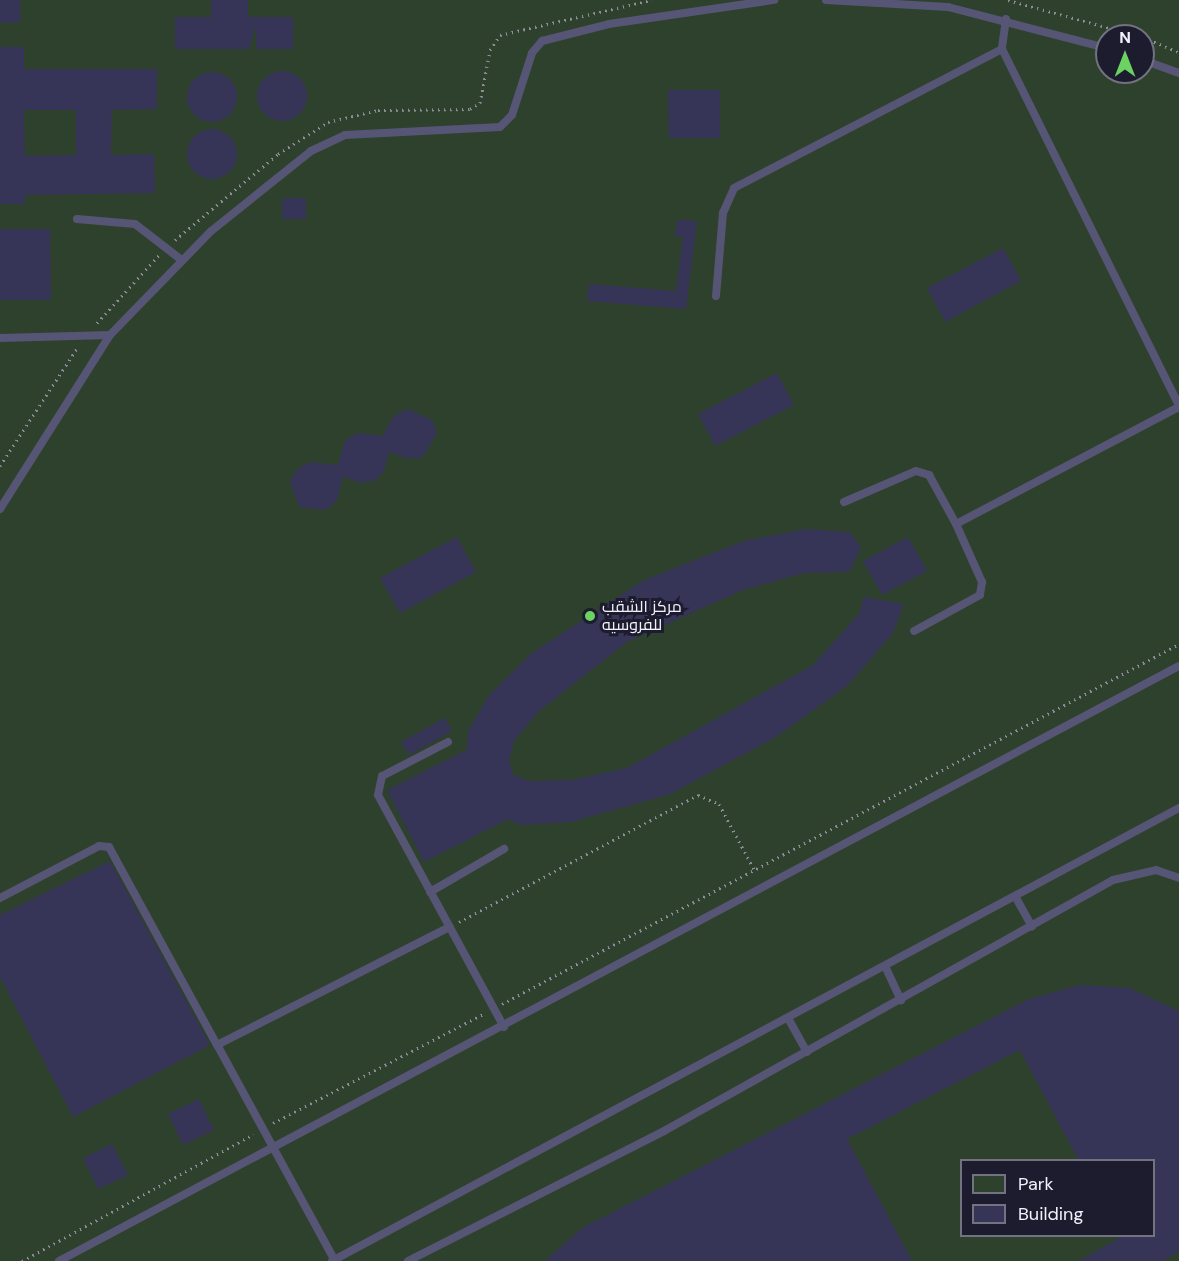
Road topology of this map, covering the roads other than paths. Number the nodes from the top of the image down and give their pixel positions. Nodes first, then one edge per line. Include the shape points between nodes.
1 (774, 0) edge
2 (826, 0) edge
3 (1006, 19) junction
4 (1095, 45) edge
5 (1002, 50) junction
6 (1155, 64) edge
7 (1179, 72) edge
8 (77, 219) dead end
9 (179, 258) junction
10 (716, 296) dead end
11 (110, 335) junction
12 (0, 338) edge
13 (1179, 406) edge
14 (844, 502) dead end
15 (0, 509) edge
16 (956, 524) junction
17 (914, 631) dead end
18 (1179, 666) edge
19 (448, 742) dead end
20 (1179, 808) edge
21 (504, 849) dead end
22 (1179, 878) edge
23 (430, 892) junction
24 (1015, 896) junction
25 (0, 898) edge
26 (450, 927) junction
27 (1032, 927) junction
28 (885, 966) junction
29 (901, 1000) junction
30 (788, 1018) junction
31 (504, 1027) junction
32 (217, 1045) junction
33 (807, 1052) junction
34 (272, 1148) junction
35 (58, 1261) edge
36 (334, 1261) edge
37 (408, 1261) edge

1 - 9 lane via 609,24 542,41 532,53 512,115 500,127 345,135 311,151
2 - 3 lane via 948,7
3 - 4 lane
3 - 5 lane
5 - 10 lane via 734,188 723,213
5 - 13 lane
6 - 7 lane
8 - 9 lane via 135,224
9 - 11 lane
11 - 12 lane
11 - 15 lane
13 - 16 lane
14 - 16 lane via 916,471 929,475
16 - 17 lane via 982,582 980,595
18 - 31 lane
19 - 23 lane via 382,776 377,784
20 - 24 lane
21 - 23 lane
22 - 27 lane via 1156,870 1136,871
23 - 26 lane
24 - 27 lane
24 - 28 lane
25 - 32 lane via 99,846 114,850
26 - 31 lane
26 - 32 lane
27 - 29 lane
28 - 29 lane
28 - 30 lane
29 - 33 lane
30 - 33 lane
30 - 36 lane
31 - 34 lane
32 - 34 lane
33 - 37 lane
34 - 35 lane
34 - 36 lane

